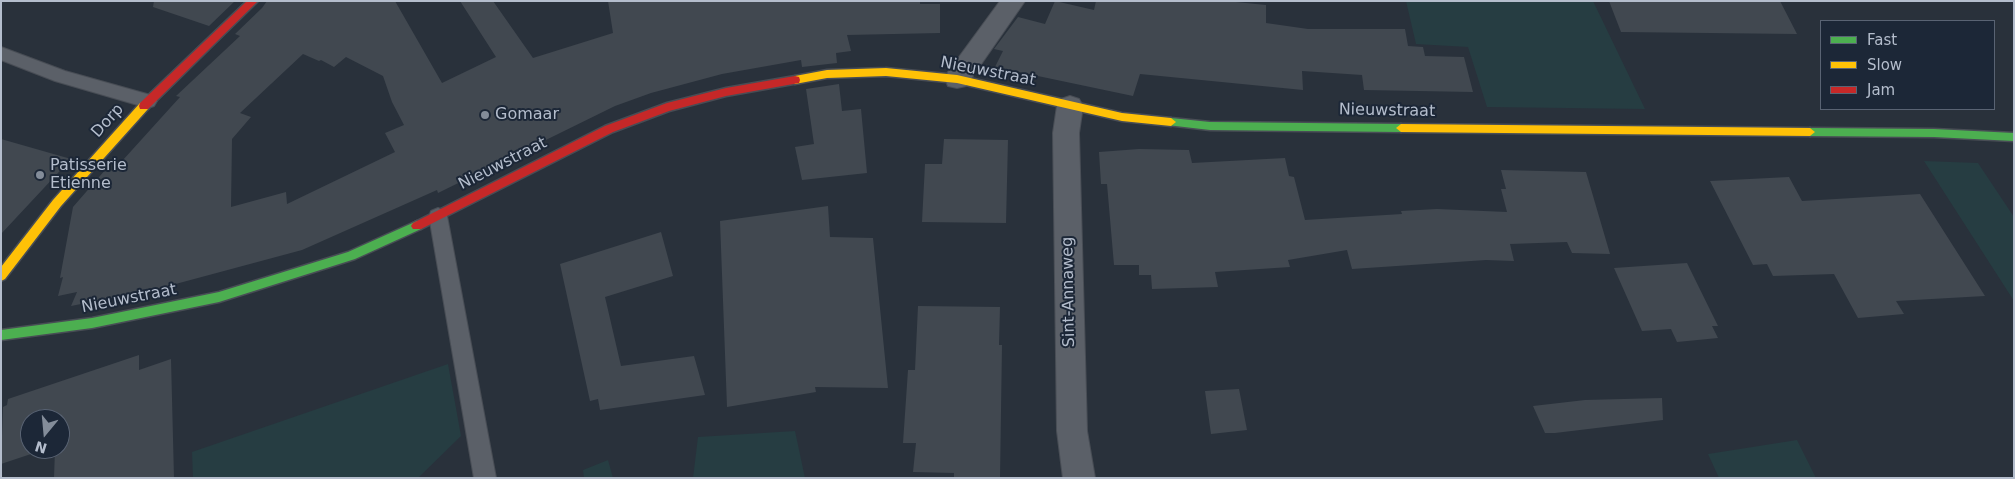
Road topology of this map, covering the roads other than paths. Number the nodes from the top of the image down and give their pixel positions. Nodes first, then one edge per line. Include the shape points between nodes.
1 (254, 1) edge
2 (1013, 1) edge
3 (1, 53) edge
4 (957, 79) junction
5 (148, 101) junction
6 (1070, 106) junction
7 (2014, 137) edge
8 (438, 216) junction
9 (1, 276) edge
10 (1, 335) edge
11 (485, 478) edge
12 (1079, 478) edge

1 - 5 street, Dorp
2 - 4 street
3 - 5 lane via 61,76
4 - 6 street, Nieuwstraat
4 - 8 street, Nieuwstraat via 886,72 828,74 726,92 667,107 609,129
5 - 9 street, Dorp via 57,203
6 - 7 street, Nieuwstraat via 1122,117 1210,126 1934,133
6 - 12 street, Sint-Annaweg via 1066,133 1072,421
8 - 10 street, Nieuwstraat via 351,256 219,297 92,323
8 - 11 lane

